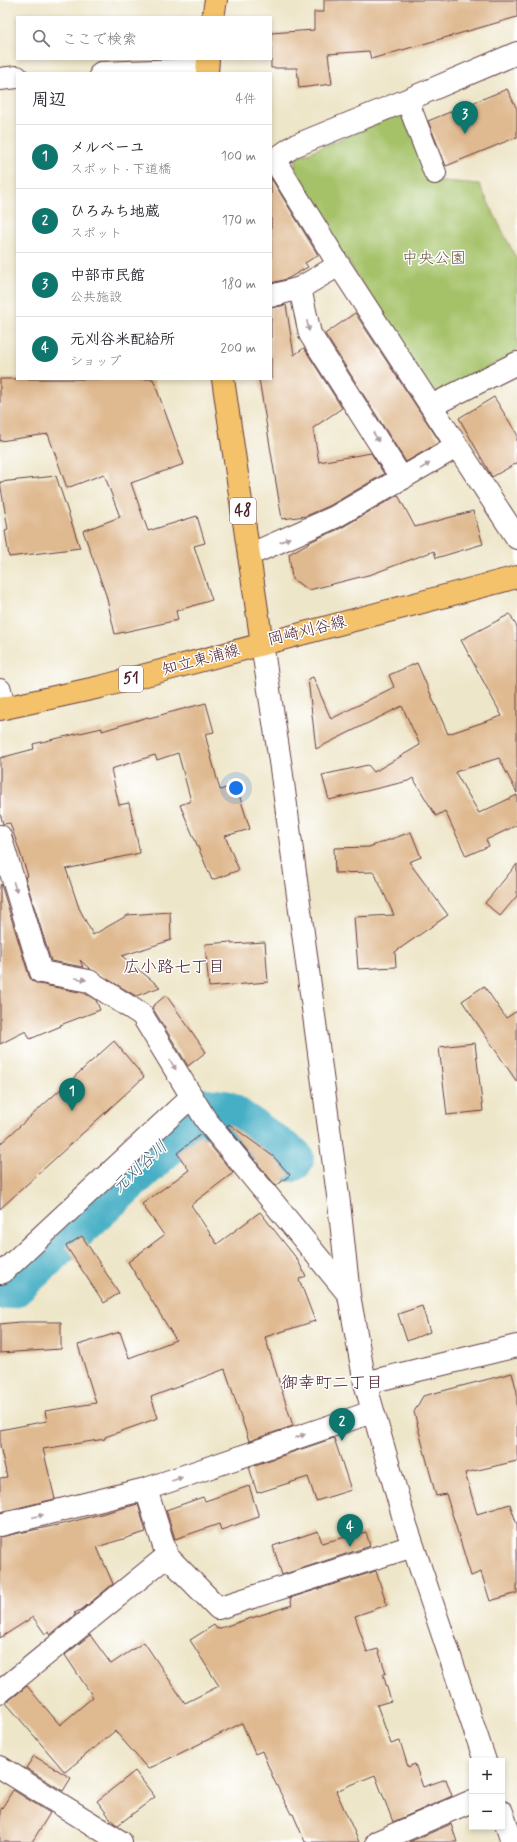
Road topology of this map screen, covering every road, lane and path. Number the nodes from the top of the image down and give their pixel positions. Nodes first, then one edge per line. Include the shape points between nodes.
1 (216, 0) edge
2 (214, 16) edge
3 (517, 53) edge
4 (208, 67) edge
5 (119, 72) edge
6 (16, 77) edge
7 (0, 78) edge
8 (407, 100) junction
9 (273, 162) edge
10 (435, 173) dead end
11 (339, 266) junction
12 (300, 288) junction
13 (272, 296) edge
14 (517, 363) edge
15 (223, 380) edge
16 (431, 406) junction
17 (456, 447) junction
18 (402, 479) junction
19 (517, 538) edge
20 (250, 555) junction
21 (517, 577) edge
22 (262, 644) junction
23 (1, 703) edge
24 (0, 836) edge
25 (198, 1107) junction
26 (0, 1273) edge
27 (349, 1295) junction
28 (517, 1346) edge
29 (365, 1383) junction
30 (372, 1412) junction
31 (146, 1489) junction
32 (0, 1525) edge
33 (413, 1546) junction
34 (167, 1556) junction
35 (0, 1692) edge
36 (484, 1758) edge
37 (0, 1767) edge
38 (469, 1802) edge
39 (505, 1821) edge
40 (121, 1842) edge
41 (377, 1842) edge
42 (512, 1842) edge

1 - 2 main road
3 - 8 street
4 - 5 street
6 - 7 street
8 - 9 street via 294,146
8 - 10 street
9 - 11 street
11 - 12 street
11 - 16 street
12 - 13 street
12 -> 18 street via 310,334
14 - 16 street
15 - 20 main road, 岡崎刈谷線 / 48
16 - 17 street
18 -> 17 street
17 - 19 street
20 -> 18 street via 335,517
20 - 22 main road, 岡崎刈谷線 / 48
21 - 22 main road, 岡崎刈谷線
22 - 23 main road, 知立東浦線 / 51 via 100,687
22 - 27 street via 311,989
24 -> 25 street via 41,972 89,981 142,1015
25 - 26 street
25 - 27 street
27 - 29 street
28 - 29 street
29 - 30 street
31 -> 30 street
30 - 33 street
32 -> 31 street
31 - 34 street
33 - 34 street via 218,1608
33 - 36 street
34 - 35 street
37 - 40 street
38 - 41 street
39 - 42 street

